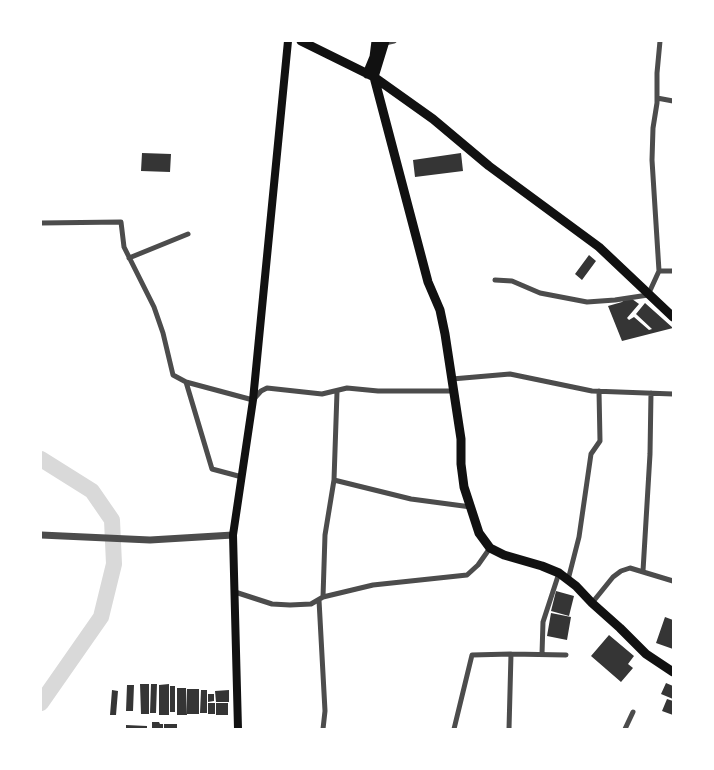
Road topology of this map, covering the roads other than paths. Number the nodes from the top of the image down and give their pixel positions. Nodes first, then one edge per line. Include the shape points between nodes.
1 (288, 41) edge
2 (301, 41) edge
3 (660, 41) edge
4 (385, 42) edge
5 (371, 75) junction
6 (657, 98) junction
7 (673, 101) edge
8 (41, 223) edge
9 (188, 234) dead end
10 (129, 258) junction
11 (673, 270) edge
12 (659, 271) junction
13 (495, 280) dead end
14 (648, 295) junction
15 (673, 317) edge
16 (452, 379) junction
17 (186, 382) junction
18 (454, 391) junction
19 (599, 391) junction
20 (337, 392) junction
21 (652, 393) junction
22 (673, 394) edge
23 (253, 400) junction
24 (242, 477) junction
25 (334, 480) junction
26 (471, 508) junction
27 (41, 535) edge
28 (233, 535) junction
29 (490, 548) junction
30 (643, 571) junction
31 (559, 573) junction
32 (568, 580) junction
33 (673, 581) edge
34 (235, 592) junction
35 (321, 598) junction
36 (592, 603) junction
37 (511, 654) junction
38 (542, 654) junction
39 (566, 655) dead end
40 (673, 672) edge
41 (634, 712) dead end
42 (238, 729) edge
43 (323, 729) edge
44 (454, 729) edge
45 (510, 729) edge
46 (626, 729) edge

1 - 23 main road
2 - 5 main road
3 - 6 street
4 - 5 main road
5 - 14 main road via 599,247
5 - 16 main road via 428,282 440,310
6 - 7 street
6 - 12 street via 652,160
8 - 10 street via 121,222
9 - 10 street
10 - 17 street via 154,307 173,376
11 - 12 street
12 - 14 street
13 - 14 street via 512,281 540,293 587,302
14 - 15 main road
16 - 18 main road
16 - 19 street via 510,374
17 - 23 street
17 - 24 street via 212,470
18 - 20 street via 347,388
18 - 26 main road via 464,487
19 - 21 street
19 - 32 street via 600,441 591,454
20 - 23 street via 322,394 268,388
20 - 25 street
21 - 22 street
21 - 30 street
23 - 24 main road
24 - 28 main road
25 - 26 street via 411,499
25 - 35 street via 325,535
26 - 29 main road via 480,533
27 - 28 street via 150,540
28 - 34 main road
29 - 31 main road
29 - 35 street via 467,575 373,585
30 - 33 street
30 - 36 street via 630,568 621,571
31 - 32 main road
31 - 38 street via 542,622
32 - 36 main road
34 - 35 street via 272,604 311,604
34 - 42 main road
35 - 43 street
36 - 40 main road via 646,654
37 - 38 street
37 - 44 street via 472,656
37 - 45 street
38 - 39 street
41 - 46 street

